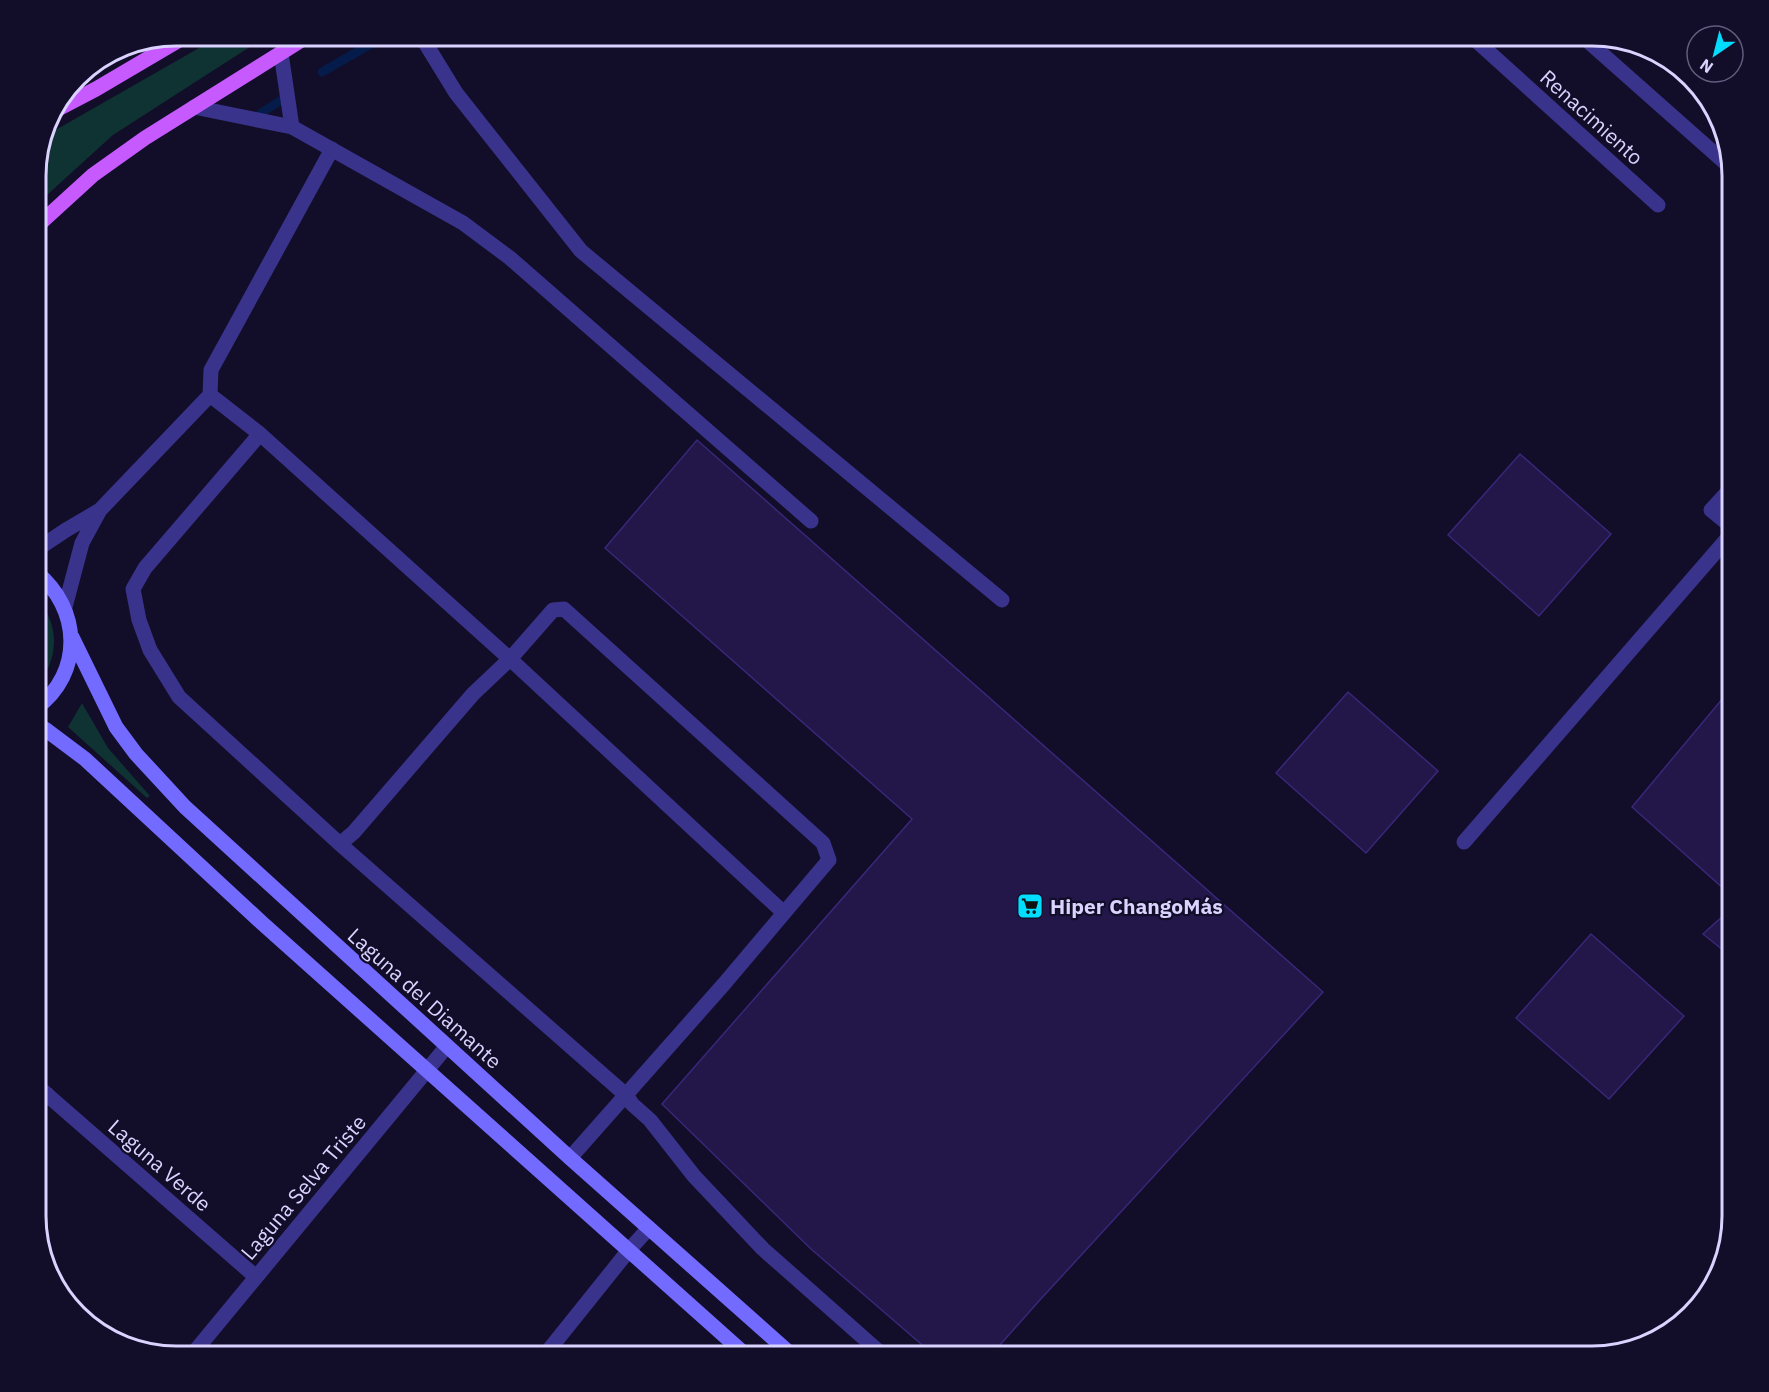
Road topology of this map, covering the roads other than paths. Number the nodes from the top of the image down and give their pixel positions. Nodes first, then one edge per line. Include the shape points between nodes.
1 (1482, 46) edge
2 (1593, 46) edge
3 (167, 47) edge
4 (290, 47) edge
5 (428, 47) edge
6 (281, 52) junction
7 (69, 103) edge
8 (194, 107) junction
9 (292, 127) junction
10 (332, 149) junction
11 (1721, 159) edge
12 (1658, 205) dead end
13 (47, 217) edge
14 (210, 395) junction
15 (260, 434) junction
16 (1722, 498) edge
17 (100, 510) junction
18 (1722, 520) edge
19 (811, 521) dead end
20 (47, 543) edge
21 (1722, 543) edge
22 (47, 581) edge
23 (1002, 600) dead end
24 (64, 607) junction
25 (72, 637) junction
26 (510, 659) junction
27 (47, 698) edge
28 (47, 730) edge
29 (1464, 842) dead end
30 (340, 844) junction
31 (784, 913) junction
32 (447, 1046) junction
33 (427, 1071) junction
34 (47, 1093) edge
35 (627, 1096) junction
36 (570, 1158) junction
37 (649, 1228) junction
38 (629, 1250) junction
39 (256, 1277) junction
40 (199, 1346) edge
41 (551, 1346) edge
42 (736, 1346) edge
43 (782, 1346) edge
44 (873, 1346) edge

1 - 12 street, Renacimiento
2 - 11 street
3 - 7 main road
4 - 6 main road
5 - 23 street via 456,93 581,250
6 - 8 main road
6 - 9 street
8 - 9 street
8 - 13 main road via 93,175
9 - 10 street
10 - 14 street via 211,370
10 - 19 street via 463,223 510,258
14 - 15 street
14 - 17 street
15 - 26 street
15 - 30 street via 145,568 133,589 139,620 150,650 179,697
16 - 18 street via 1711,510
17 - 20 street
17 - 24 street via 82,543
21 - 29 street
22 - 24 street
24 - 25 street
25 - 27 street via 61,680
25 - 32 street, Laguna del Diamante via 117,726 159,780 224,845
26 - 30 street via 473,694
26 - 31 street
26 - 31 street via 553,610 564,609 823,843 829,860
28 - 33 street via 85,759
30 - 35 street
31 - 35 street
32 - 33 street, Laguna Selva Triste
32 - 36 street, Laguna del Diamante
33 - 38 street
33 - 39 street, Laguna Selva Triste
34 - 39 street, Laguna Verde
35 - 36 street
35 - 44 street via 694,1176 763,1249
36 - 37 street, Laguna del Diamante
37 - 38 street
37 - 43 street, Laguna del Diamante
38 - 41 street
38 - 42 street
39 - 40 street, Laguna Selva Triste

